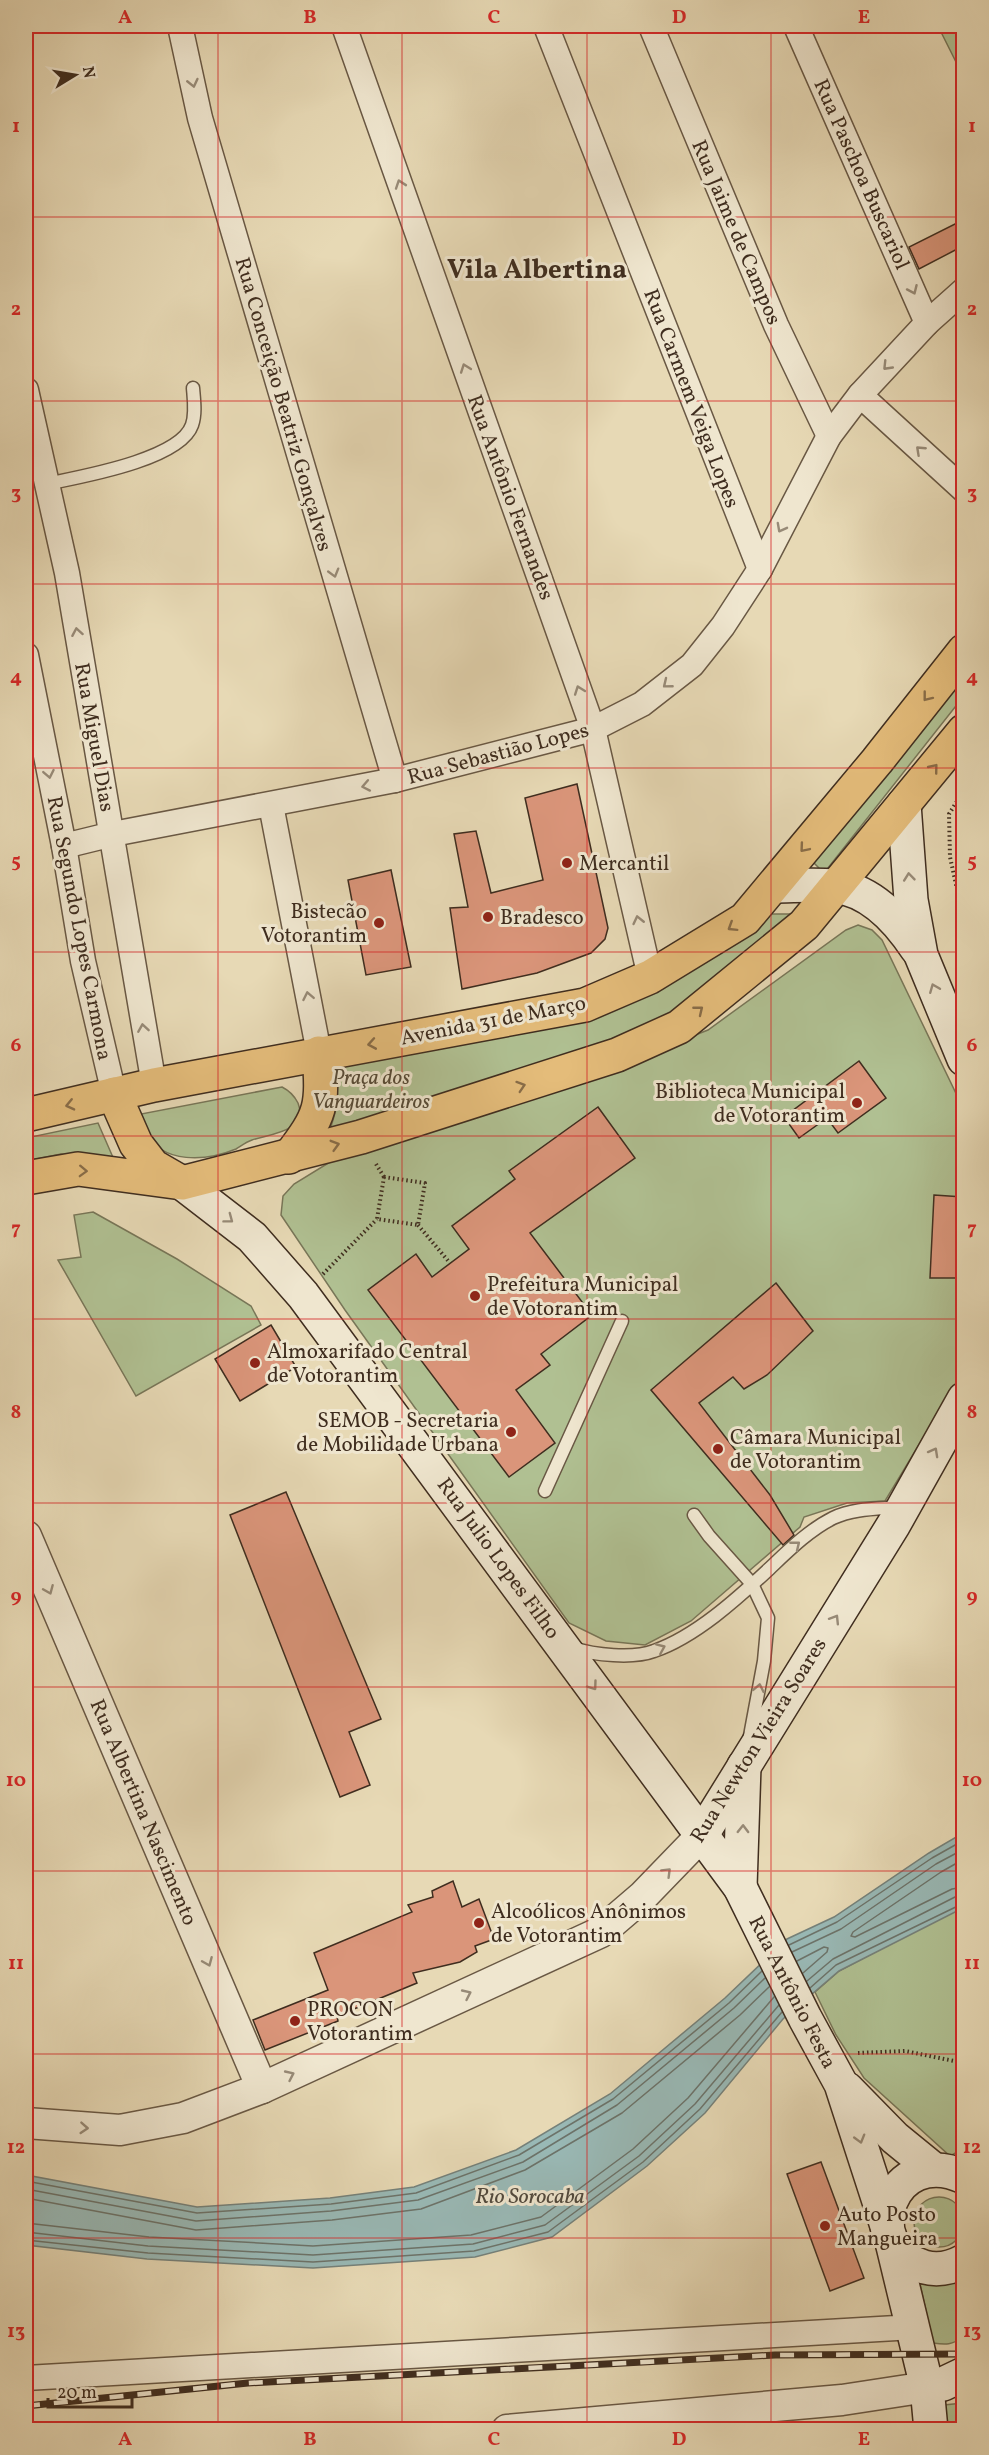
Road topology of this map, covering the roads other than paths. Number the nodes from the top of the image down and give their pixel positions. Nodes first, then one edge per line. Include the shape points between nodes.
1 (180, 26) edge
2 (344, 26) edge
3 (546, 26) edge
4 (651, 26) edge
5 (796, 26) edge
6 (963, 290) edge
7 (927, 323) junction
8 (193, 388) dead end
9 (26, 390) edge
10 (860, 395) junction
11 (829, 436) junction
12 (46, 484) junction
13 (963, 490) edge
14 (760, 569) junction
15 (963, 651) edge
16 (26, 655) edge
17 (593, 729) junction
18 (963, 731) edge
19 (394, 780) junction
20 (904, 804) junction
21 (271, 805) junction
22 (112, 834) junction
23 (64, 846) junction
24 (773, 886) junction
25 (836, 886) junction
26 (921, 955) junction
27 (650, 977) junction
28 (319, 1053) junction
29 (963, 1059) edge
30 (154, 1085) junction
31 (114, 1094) junction
32 (26, 1115) edge
33 (290, 1157) junction
34 (26, 1178) edge
35 (182, 1183) junction
36 (622, 1321) dead end
37 (963, 1399) edge
38 (545, 1491) dead end
39 (905, 1506) junction
40 (694, 1515) dead end
41 (26, 1536) edge
42 (752, 1584) junction
43 (562, 1644) junction
44 (744, 1766) junction
45 (701, 1836) junction
46 (743, 1894) junction
47 (840, 2064) junction
48 (262, 2088) junction
49 (26, 2123) edge
50 (953, 2170) edge
51 (890, 2234) junction
52 (963, 2261) edge
53 (914, 2327) junction
54 (963, 2374) edge
55 (26, 2378) edge
56 (927, 2387) junction
57 (507, 2430) edge
58 (932, 2430) edge

1 -> 19 street, Rua Conceição Beatriz Gonçalves via 200,118
17 -> 2 street, Rua Antônio Fernandes
3 - 14 street, Rua Carmem Veiga Lopes
4 - 11 street, Rua Jaime de Campos via 776,325
5 -> 7 street, Rua Paschoa Buscariol
6 - 7 street, Rua Sebastião Lopes
7 -> 10 street, Rua Sebastião Lopes
8 - 12 lane via 192,426 180,440 123,468
9 - 12 street, Rua Miguel Dias
10 - 11 street, Rua Sebastião Lopes
13 -> 10 street
11 -> 14 street, Rua Sebastião Lopes
22 -> 12 street, Rua Miguel Dias via 67,573
14 -> 17 street, Rua Sebastião Lopes via 692,665 642,704
15 -> 24 highway, Avenida 31 de Março
16 -> 23 street, Rua Segundo Lopes Carmona
17 - 19 street, Rua Sebastião Lopes
27 -> 17 street, Rua Antônio Fernandes
20 -> 18 highway
19 -> 21 street, Rua Sebastião Lopes
20 - 25 highway
26 -> 20 main road via 911,900
21 - 22 street, Rua Sebastião Lopes
28 -> 21 street
22 - 23 street, Rua Sebastião Lopes
30 -> 22 street, Rua Miguel Dias
23 - 31 street, Rua Segundo Lopes Carmona via 83,961
24 - 25 main road
24 -> 27 highway, Avenida 31 de Março via 745,919
25 - 26 main road via 884,908
33 -> 25 highway via 617,1055 679,1027 804,925
29 -> 26 main road
27 -> 28 highway, Avenida 31 de Março via 585,1005
28 - 30 highway, Avenida 31 de Março
28 - 33 highway via 320,1110
30 - 31 highway, Avenida 31 de Março
31 -> 32 highway, Avenida 31 de Março
31 - 35 highway via 136,1144 153,1166
33 - 35 highway
34 -> 35 highway via 78,1169
35 -> 43 main road, Rua Julio Lopes Filho via 252,1237 303,1294
36 - 38 lane
39 -> 37 main road, Rua Newton Vieira Soares
42 -> 39 lane via 792,1547 832,1519 849,1511
44 -> 39 main road, Rua Newton Vieira Soares
40 - 42 lane
41 -> 48 street, Rua Albertina Nascimento
43 -> 42 lane via 588,1653 652,1652 685,1638
44 -> 42 lane via 765,1661 768,1618
43 -> 45 main road, Rua Julio Lopes Filho
44 - 45 main road, Rua Newton Vieira Soares
46 -> 44 main road
45 - 46 main road, Rua Julio Lopes Filho
48 -> 45 street, Rua Newton Vieira Soares via 601,1932 643,1896
46 - 47 main road, Rua Antônio Festa
47 - 50 main road, Rua Antônio Festa via 896,2138
47 -> 51 main road, Rua Antônio Festa
49 -> 48 street, Rua Newton Vieira Soares via 120,2130 183,2118
50 - 51 main road via 918,2173 898,2188 887,2210
51 - 52 main road via 902,2255 915,2264 931,2269
51 - 53 main road, Rua Antônio Festa
53 - 55 street
53 - 56 main road, Rua Antônio Festa
54 - 56 main road
56 - 57 street via 842,2400
56 - 58 main road, Rua Antônio Festa

